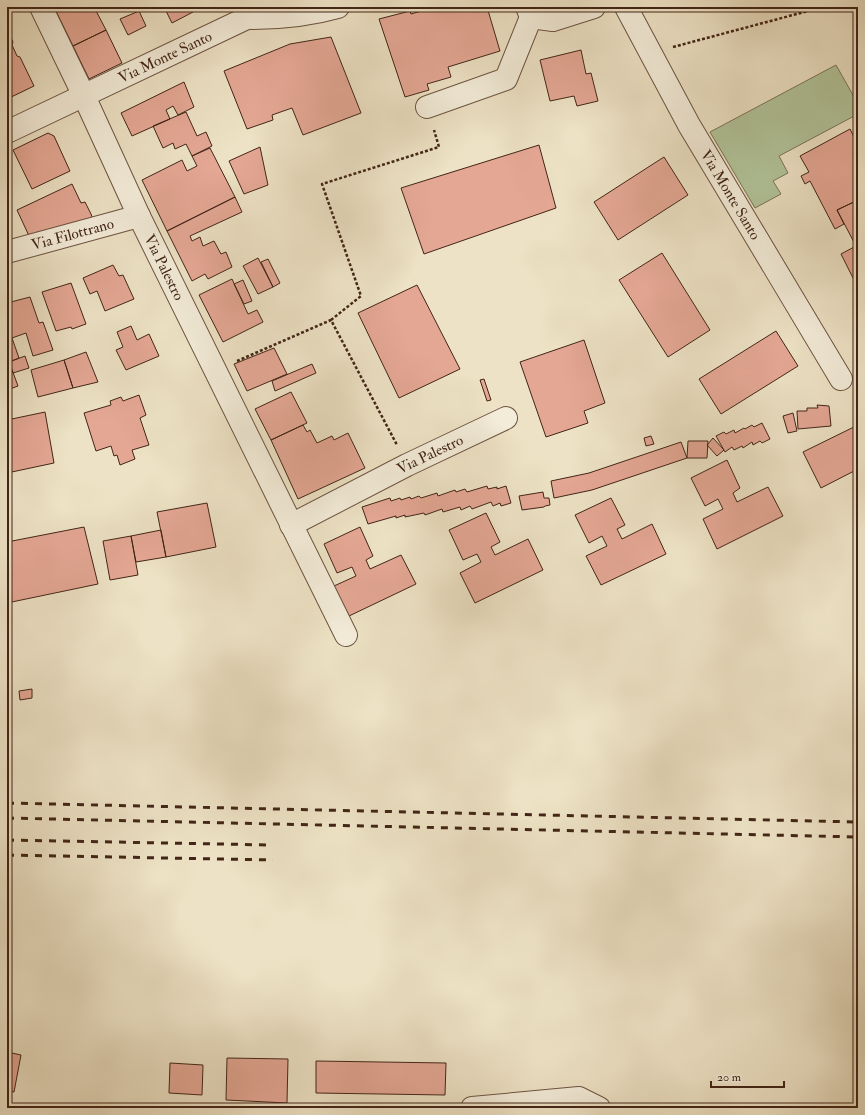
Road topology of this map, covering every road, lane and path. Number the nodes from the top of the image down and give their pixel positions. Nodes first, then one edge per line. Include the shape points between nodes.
1 (41, 7) edge
2 (270, 7) edge
3 (338, 7) edge
4 (594, 7) edge
5 (626, 7) edge
6 (823, 7) edge
7 (529, 12) edge
8 (247, 18) junction
9 (651, 53) junction
10 (84, 96) junction
11 (427, 107) joint
12 (7, 132) edge
13 (138, 216) junction
14 (7, 252) edge
15 (331, 320) junction
16 (216, 372) junction
17 (841, 379) dead end
18 (506, 418) dead end
19 (407, 465) junction
20 (291, 525) junction
21 (346, 635) dead end
22 (472, 1108) edge
23 (599, 1108) edge

1 - 10 street, Via Palestro
2 - 8 street, Via Monte Santo
3 - 8 street, Via Monte Santo via 275,18
4 - 7 street via 553,20
5 - 9 street, Via Monte Santo
6 - 9 path
7 - 11 street via 506,79
8 - 10 street, Via Monte Santo
9 - 17 street, Via Monte Santo via 689,124
10 - 12 street, Via Monte Santo
10 - 13 street, Via Palestro
11 - 15 path via 439,147 322,184 361,296
13 - 14 street, Via Filottrano
13 - 16 street, Via Palestro
15 - 16 path via 246,356
15 - 19 path
16 - 20 street, Via Palestro
18 - 19 street, Via Palestro
19 - 20 street, Via Palestro
20 - 21 street, Via Palestro
22 - 23 street via 579,1098

